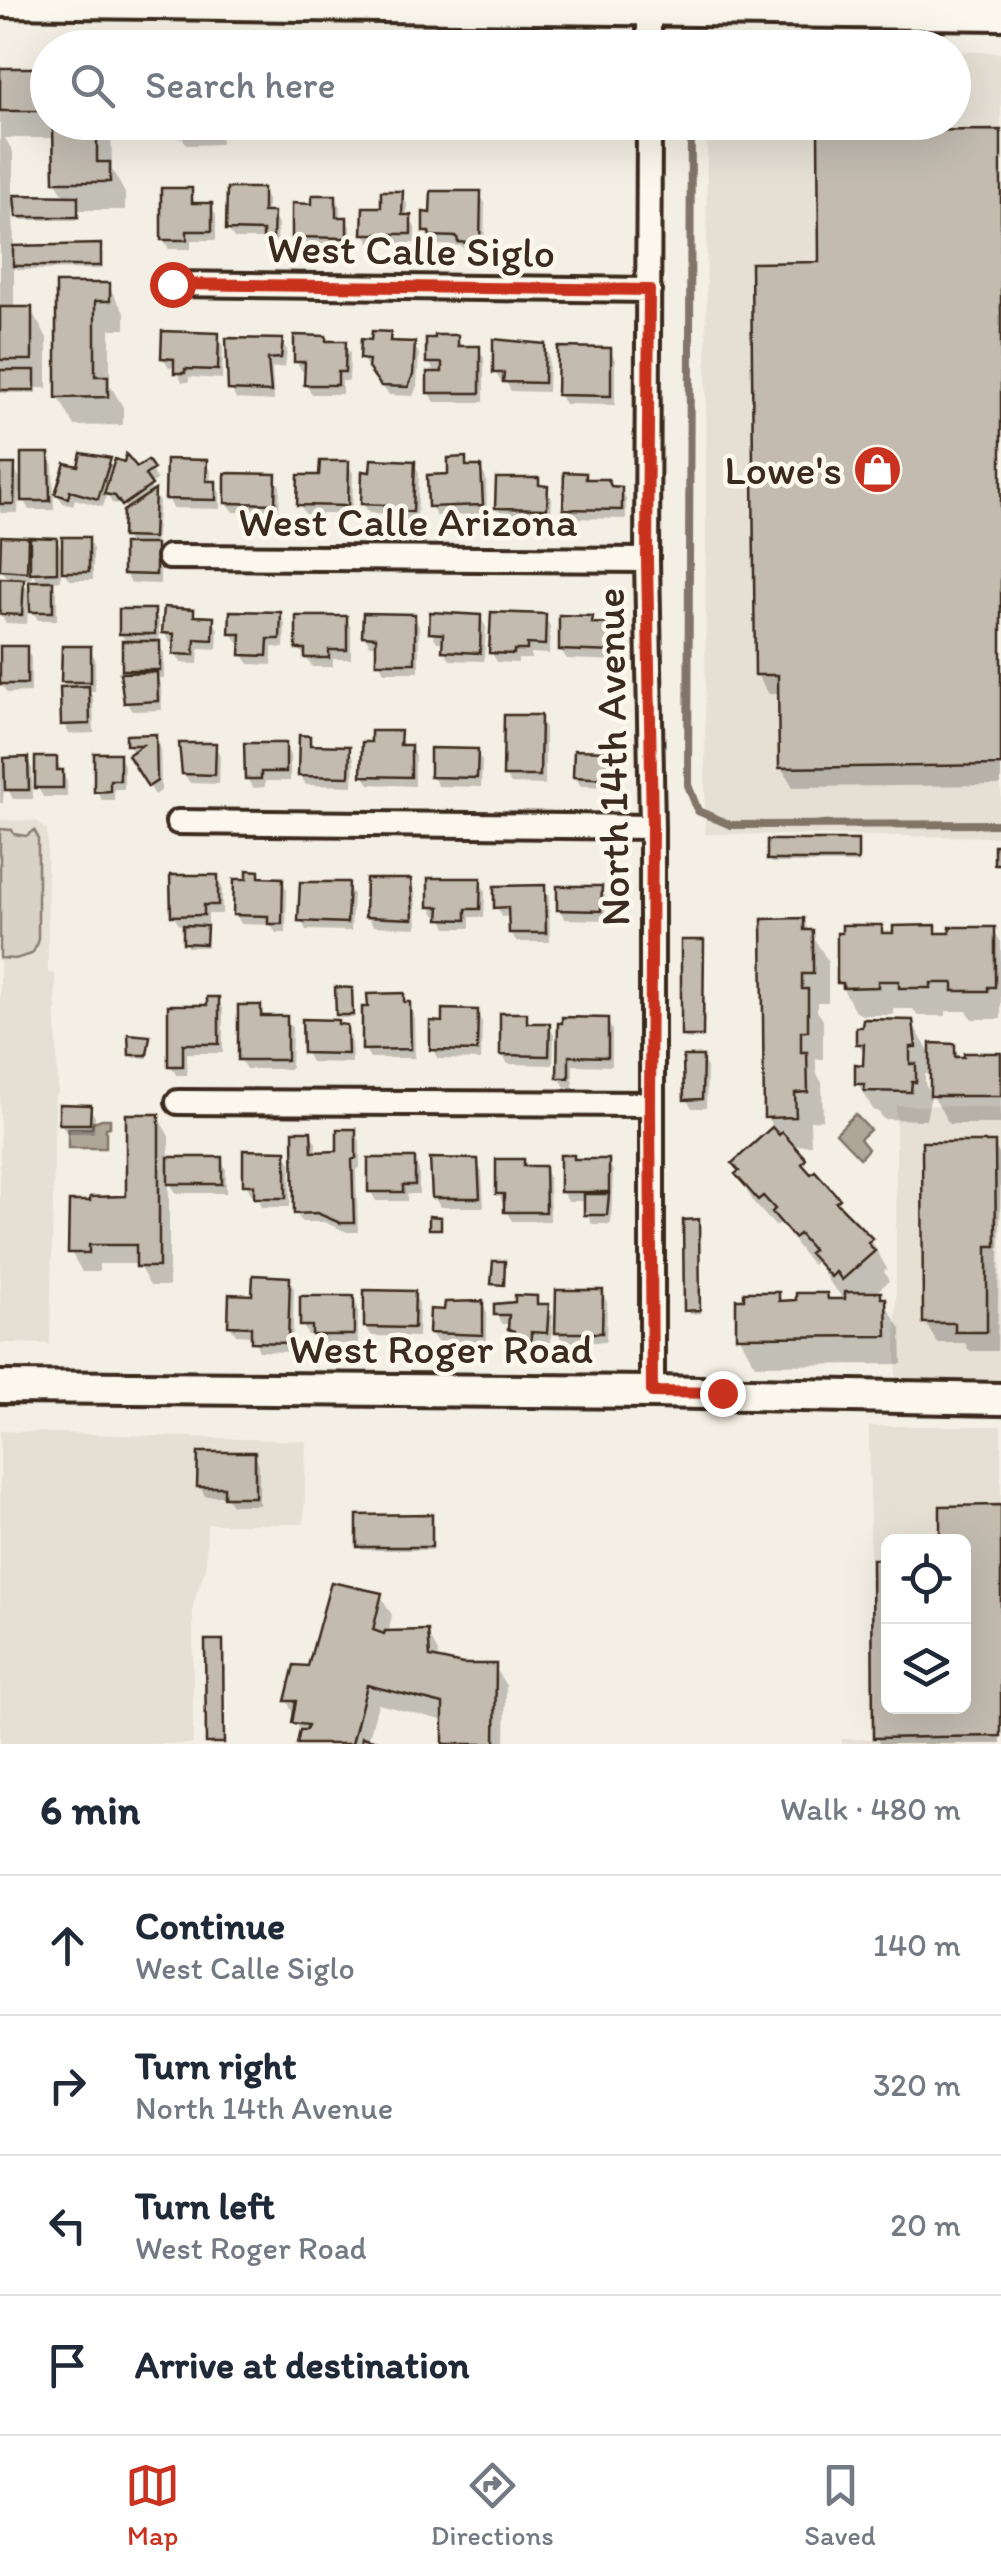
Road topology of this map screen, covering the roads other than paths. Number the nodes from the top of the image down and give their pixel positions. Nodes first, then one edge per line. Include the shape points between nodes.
1 (0, 0) edge
2 (379, 3) edge
3 (595, 4) edge
4 (649, 10) junction
5 (1001, 14) edge
6 (649, 30) edge
7 (649, 140) edge
8 (172, 284) dead end
9 (649, 290) junction
10 (169, 558) dead end
11 (647, 560) junction
12 (178, 822) dead end
13 (652, 826) junction
14 (178, 1102) dead end
15 (650, 1104) junction
16 (0, 1387) edge
17 (652, 1392) junction
18 (1001, 1399) edge

1 - 2 street
2 - 3 street
3 - 4 street
4 - 5 street
4 - 6 street
7 - 9 street, North 14th Avenue
8 - 9 street, West Calle Siglo
9 - 11 street, North 14th Avenue
10 - 11 street, West Calle Arizona
11 - 13 street, North 14th Avenue
12 - 13 street
13 - 15 street, North 14th Avenue
14 - 15 street
15 - 17 street, North 14th Avenue
16 - 17 street, West Roger Road
17 - 18 street, West Roger Road

